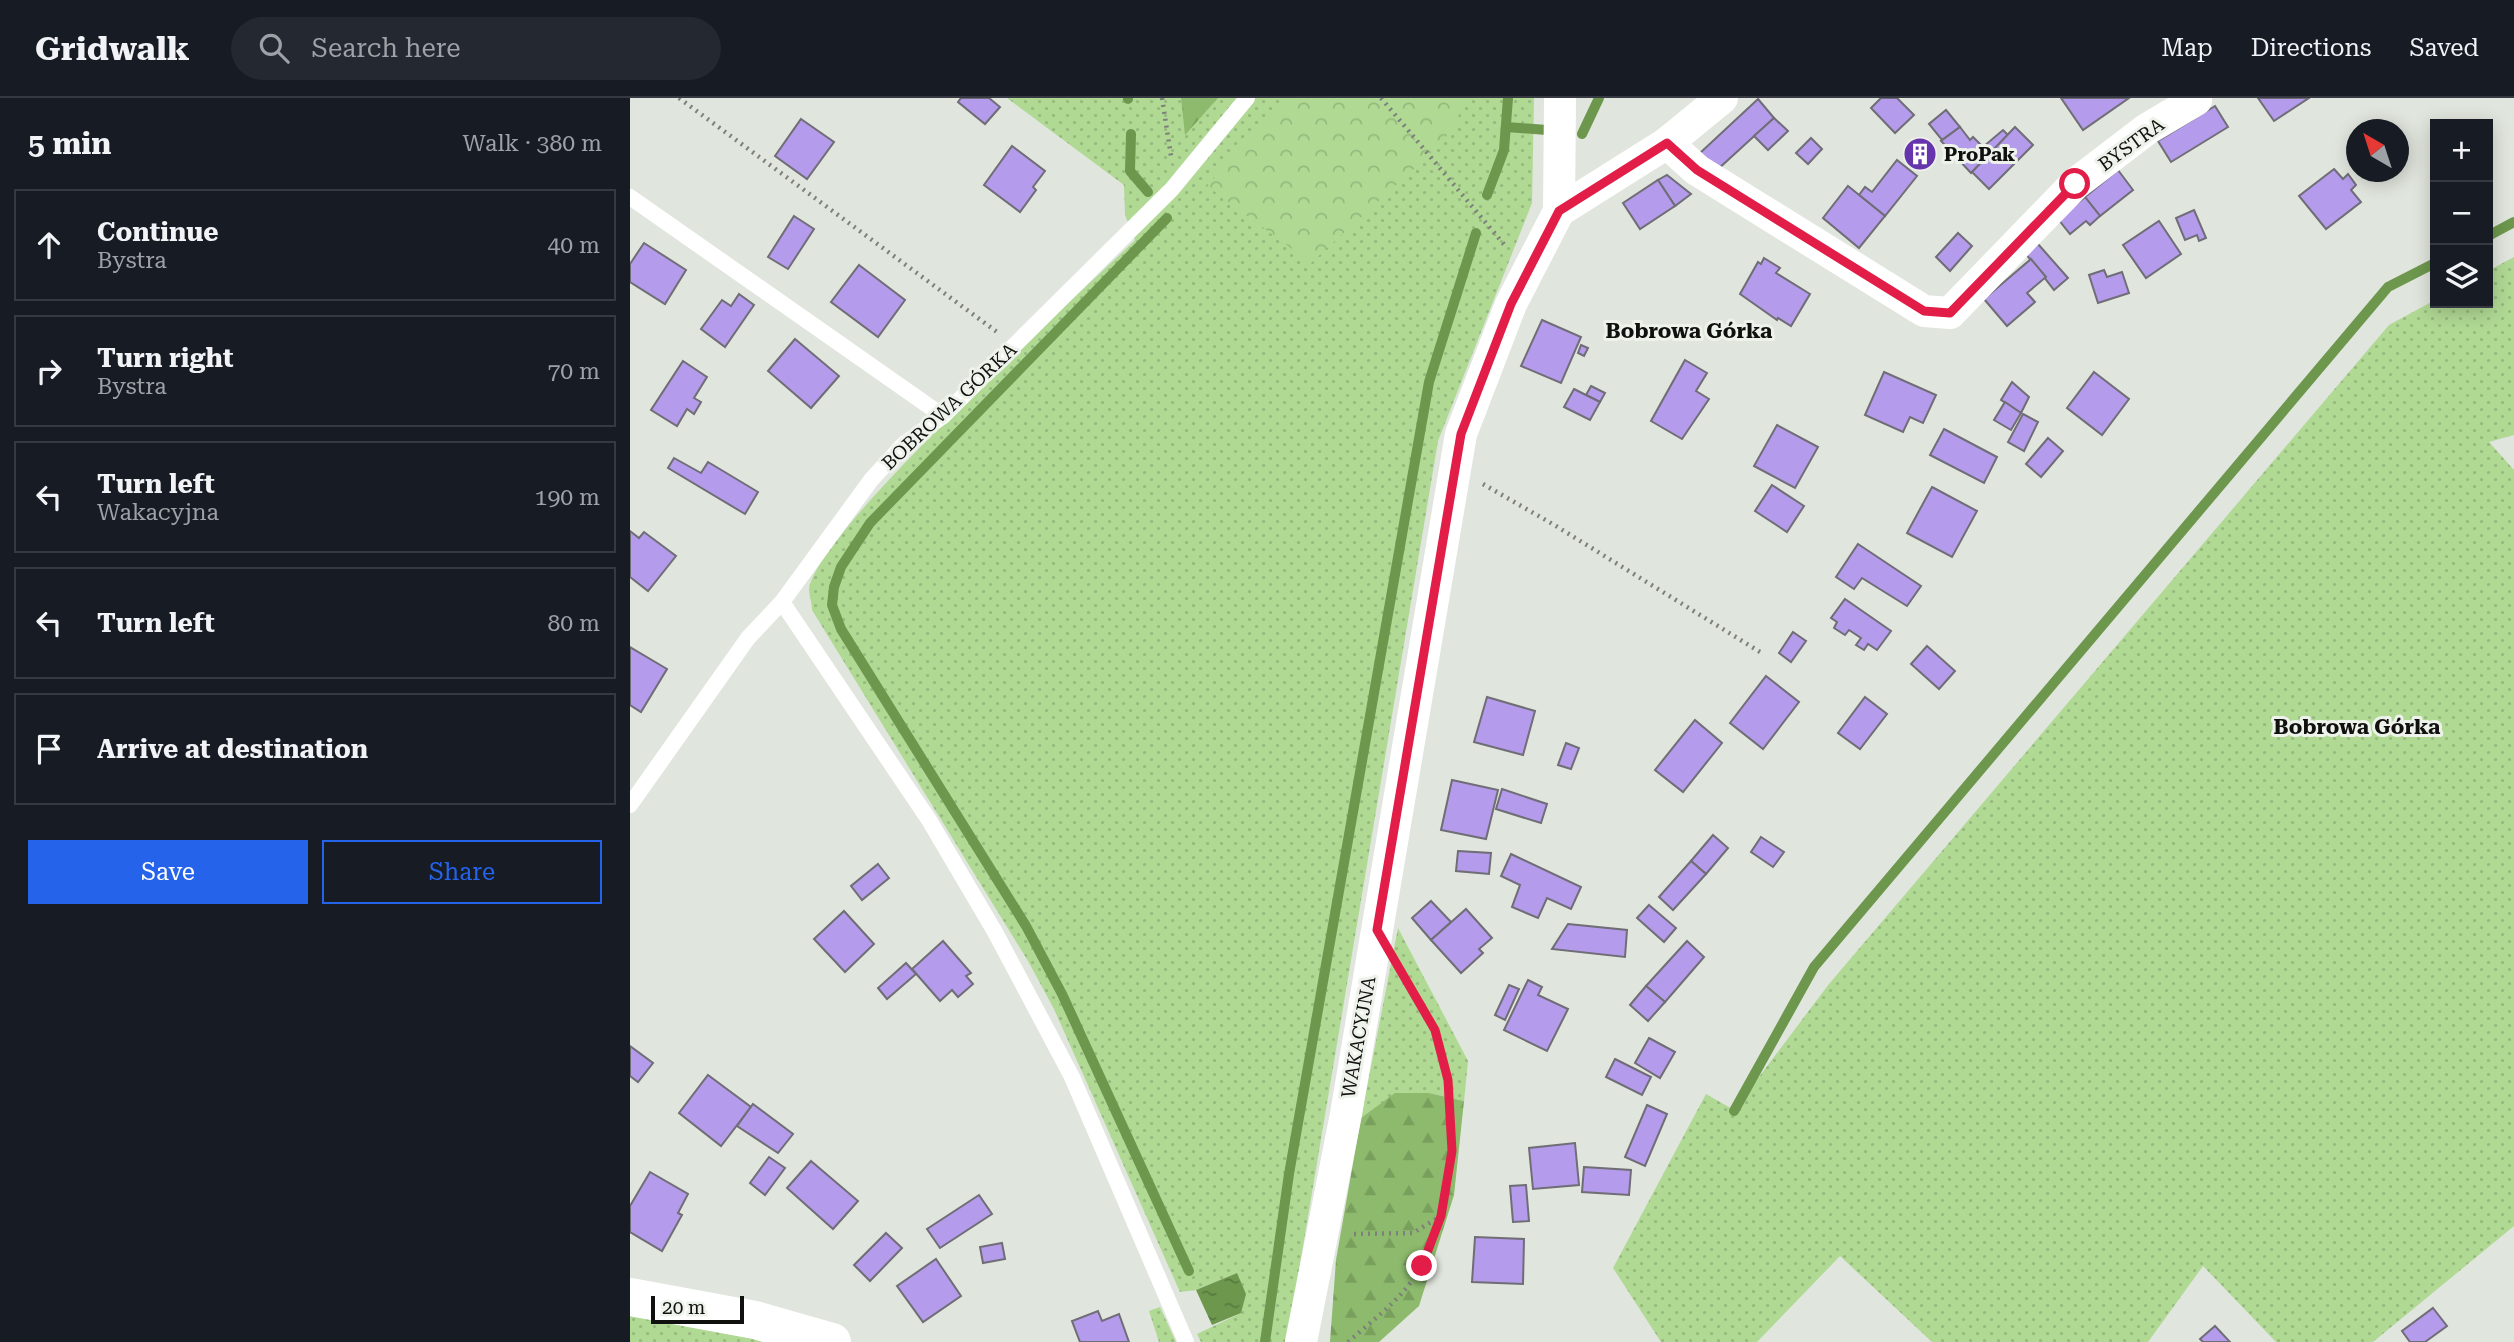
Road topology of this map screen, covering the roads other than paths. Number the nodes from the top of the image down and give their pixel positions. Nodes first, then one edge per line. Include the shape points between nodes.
1 (1247, 98) edge
2 (1560, 98) edge
3 (1722, 98) edge
4 (2196, 100) dead end
5 (1667, 143) junction
6 (630, 197) edge
7 (1559, 211) junction
8 (943, 416) junction
9 (782, 602) junction
10 (630, 805) edge
11 (630, 1297) edge
12 (832, 1342) edge
13 (1186, 1342) edge
14 (1301, 1342) edge

1 - 8 lane, BOBROWA GÓRKA via 1172,189
2 - 7 street, WAKACYJNA
3 - 5 street
4 - 5 street, BYSTRA via 2147,129 2075,184 1950,313 1924,311 1697,170
5 - 7 street
6 - 8 lane
7 - 14 street, WAKACYJNA via 1511,304 1461,434
8 - 9 lane, BOBROWA GÓRKA via 904,444 871,480
9 - 10 lane, BOBROWA GÓRKA via 748,638
9 - 13 lane via 929,820 995,932 1072,1077
11 - 12 street via 755,1320

